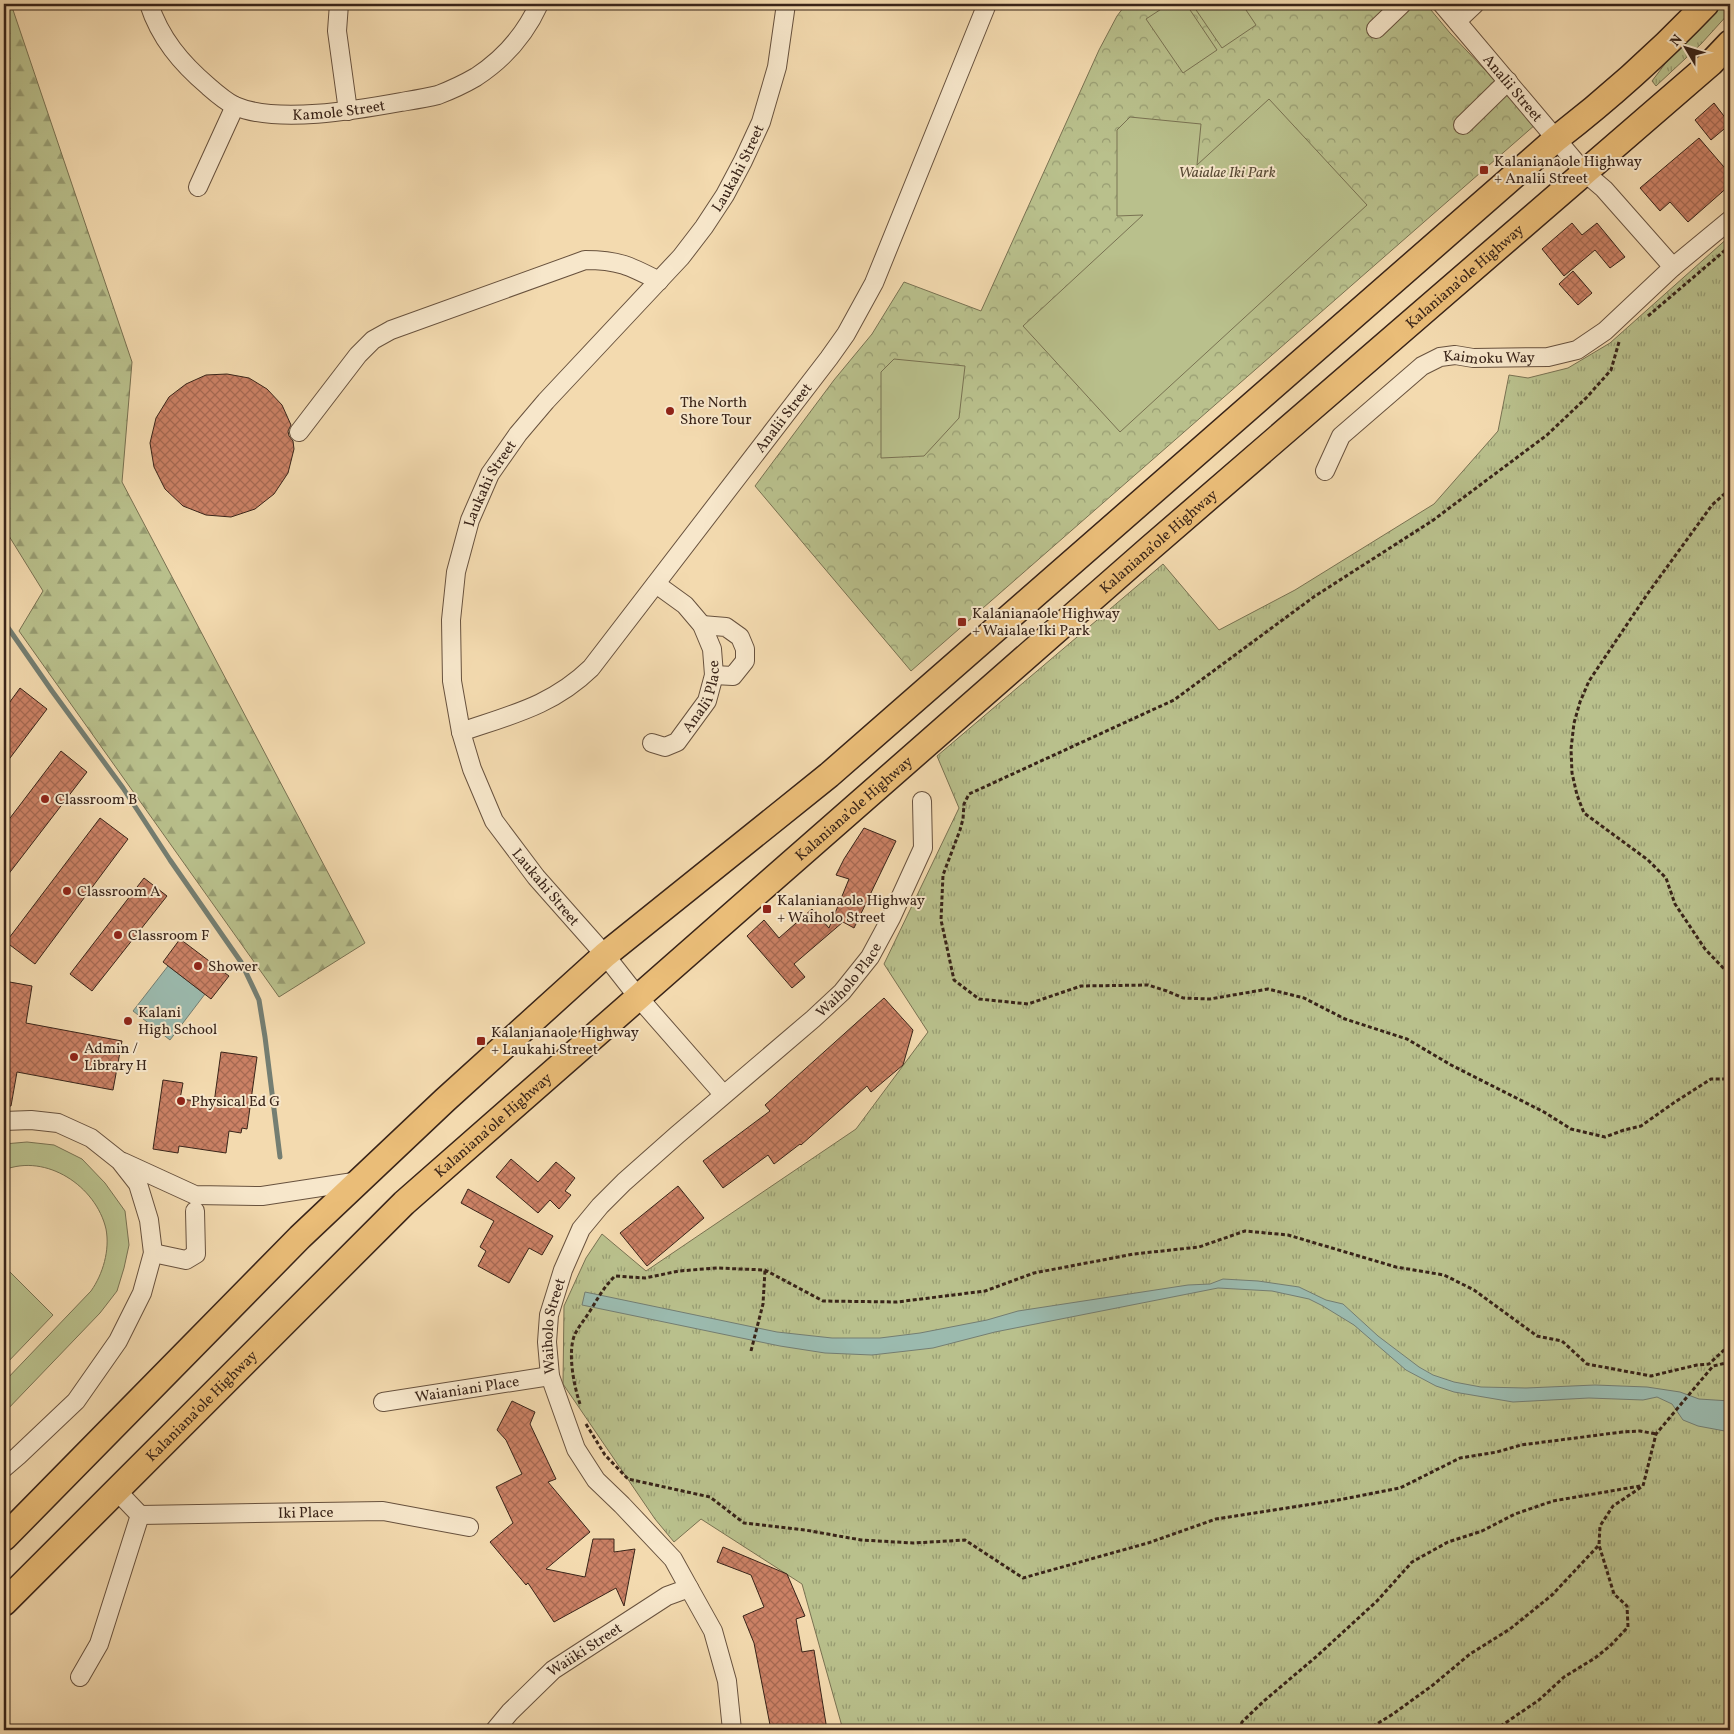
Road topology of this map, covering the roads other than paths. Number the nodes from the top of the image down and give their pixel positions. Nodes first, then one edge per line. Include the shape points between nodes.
1 (149, 4) edge
2 (339, 4) edge
3 (539, 4) edge
4 (786, 4) edge
5 (987, 4) edge
6 (1402, 4) edge
7 (1442, 4) edge
8 (1475, 4) edge
9 (1706, 4) edge
10 (1457, 20) junction
11 (1376, 29) dead end
12 (1730, 43) edge
13 (1508, 81) junction
14 (235, 106) junction
15 (348, 110) junction
16 (1463, 125) dead end
17 (1556, 139) junction
18 (1584, 172) junction
19 (198, 187) dead end
20 (1730, 220) edge
21 (1673, 267) junction
22 (659, 281) junction
23 (299, 432) dead end
24 (1324, 471) dead end
25 (656, 584) junction
26 (702, 625) junction
27 (714, 676) junction
28 (460, 732) junction
29 (652, 743) dead end
30 (922, 801) dead end
31 (605, 955) junction
32 (638, 997) junction
33 (723, 1094) junction
34 (4, 1121) edge
35 (120, 1161) junction
36 (360, 1181) junction
37 (195, 1211) dead end
38 (153, 1253) junction
39 (550, 1376) junction
40 (383, 1402) dead end
41 (4, 1468) edge
42 (117, 1490) junction
43 (140, 1515) junction
44 (469, 1528) dead end
45 (4, 1538) edge
46 (689, 1588) junction
47 (4, 1603) edge
48 (80, 1677) dead end
49 (495, 1730) edge
50 (732, 1730) edge

1 - 14 street, Kamole Street via 161,34 184,65
2 - 15 street via 337,31
3 - 15 street, Kamole Street via 515,44 474,78 436,95
4 - 22 street, Laukahi Street via 778,67 761,122 743,162 704,227
5 - 25 street, Analii Street via 861,309 846,334
6 - 11 street
7 - 10 street, Analii Street
8 - 10 street
9 - 17 highway via 1676,36
10 - 13 street, Analii Street
12 - 18 highway, Kalaniana’ole Highway via 1712,63
13 - 16 street
13 - 17 street, Analii Street
14 - 15 street, Kamole Street via 294,115
14 - 19 street
17 - 18 street, Analii Street
17 - 31 highway via 829,775
18 - 21 street, Analii Street via 1604,189
18 - 32 highway, Kalaniana’ole Highway
20 - 21 street, Kaimoku Way
21 - 24 street, Kaimoku Way via 1605,331 1577,350 1548,357 1473,358 1454,355 1440,357 1422,366 1341,436
22 - 23 street via 630,266 608,260 586,260 391,330 373,340 358,355
22 - 28 street, Laukahi Street via 546,401 490,474 470,520 456,572 451,620 452,681
25 - 26 street, Analii Place via 685,605
25 - 28 street, Analii Street via 602,655 572,684 537,706
26 - 27 street, Analii Place via 712,649
26 - 27 street via 726,627 740,637 745,649 744,661 734,676
27 - 29 street, Analii Place via 707,701 677,742 665,747
28 - 31 street, Laukahi Street via 494,821 536,877
30 - 33 street, Waiholo Place via 923,848 870,957 820,1013
31 - 32 street, Laukahi Street
31 - 36 highway
32 - 33 street
32 - 42 highway, Kalaniana’ole Highway via 404,1202
33 - 39 street, Waiholo Street via 624,1182 581,1229 563,1270 549,1315
34 - 35 street via 58,1123 92,1138
35 - 36 street via 195,1196 262,1196
35 - 38 street via 138,1184 149,1220
36 - 45 highway
37 - 38 street via 196,1254 186,1260
38 - 41 street via 142,1294 118,1342 76,1401
39 - 40 street, Waianiani Place
39 - 46 street, Waiholo Street via 576,1449 596,1480 673,1559
42 - 43 street
42 - 47 highway, Kalaniana’ole Highway
43 - 44 street, Iki Place via 383,1511
43 - 48 street via 99,1644
46 - 49 street, Waiiki Street via 667,1596 553,1670
46 - 50 street, Waiholo Street via 713,1632 727,1681

